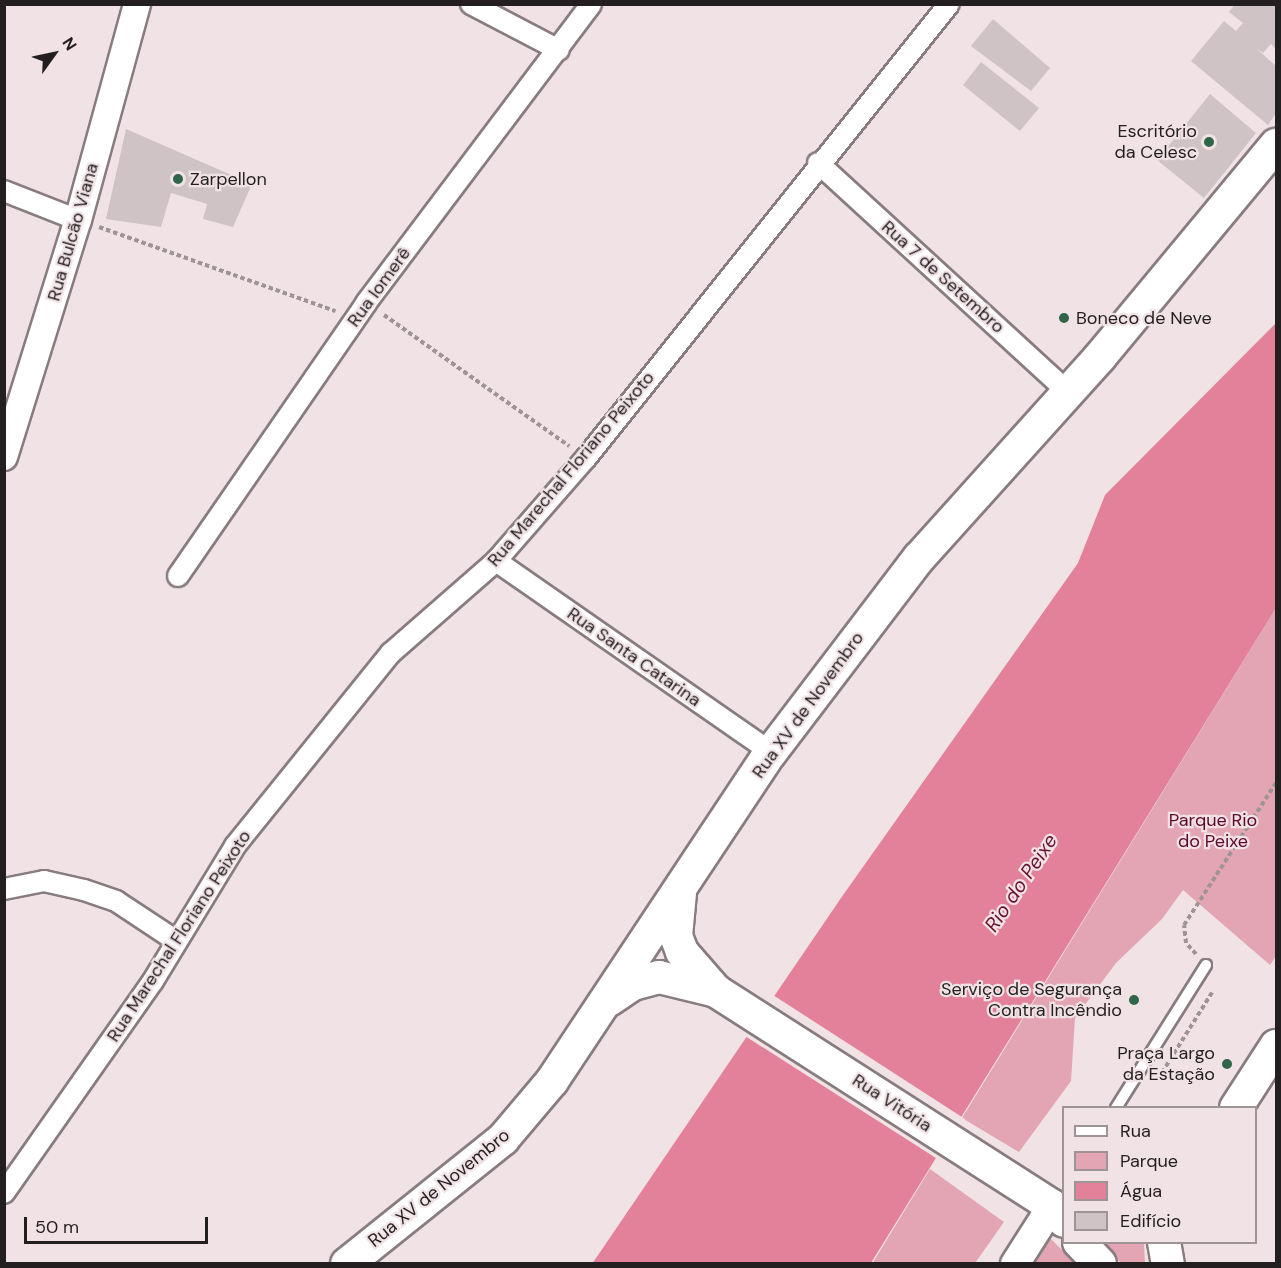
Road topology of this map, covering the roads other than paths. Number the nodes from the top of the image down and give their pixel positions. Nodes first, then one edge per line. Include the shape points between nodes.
1 (137, 4) edge
2 (471, 4) edge
3 (591, 4) edge
4 (949, 4) edge
5 (559, 50) junction
6 (1276, 145) edge
7 (818, 163) junction
8 (4, 191) edge
9 (78, 220) junction
10 (1067, 391) junction
11 (4, 457) edge
12 (496, 561) junction
13 (178, 576) dead end
14 (771, 752) junction
15 (4, 889) edge
16 (680, 892) junction
17 (175, 940) junction
18 (1206, 965) road end
19 (727, 998) junction
20 (606, 1002) junction
21 (1276, 1046) edge
22 (1117, 1106) edge
23 (1237, 1106) edge
24 (4, 1193) edge
25 (1059, 1208) edge
26 (1081, 1244) edge
27 (1164, 1244) edge
28 (347, 1263) edge
29 (1015, 1263) edge
30 (1100, 1263) edge
31 (1168, 1263) edge

1 - 9 street, Rua Bulcão Viana
2 - 5 street
3 - 5 street, Rua Iomerê
4 - 7 street, Rua Marechal Floriano Peixoto
5 - 13 street, Rua Iomerê via 361,310
6 - 10 main road, Rua XV de Novembro
7 - 10 street, Rua 7 de Setembro
7 - 12 street, Rua Marechal Floriano Peixoto via 586,458
8 - 9 street
9 - 11 street, Rua Bulcão Viana
10 - 14 main road, Rua XV de Novembro via 919,558
12 - 14 street, Rua Santa Catarina
12 - 17 street, Rua Marechal Floriano Peixoto via 391,653 234,846
14 - 16 main road, Rua XV de Novembro
15 - 17 street via 44,881 84,890 116,901
16 - 19 main road, Rua Vitória via 676,936 682,952
16 - 20 main road, Rua XV de Novembro
17 - 24 street, Rua Marechal Floriano Peixoto via 153,981
18 - 22 lane
19 - 20 main road, Rua Vitória via 659,977 633,984
19 - 25 main road, Rua Vitória
20 - 28 main road, Rua XV de Novembro via 552,1081 503,1139
21 - 23 main road
25 - 29 main road
26 - 30 main road
27 - 31 main road

